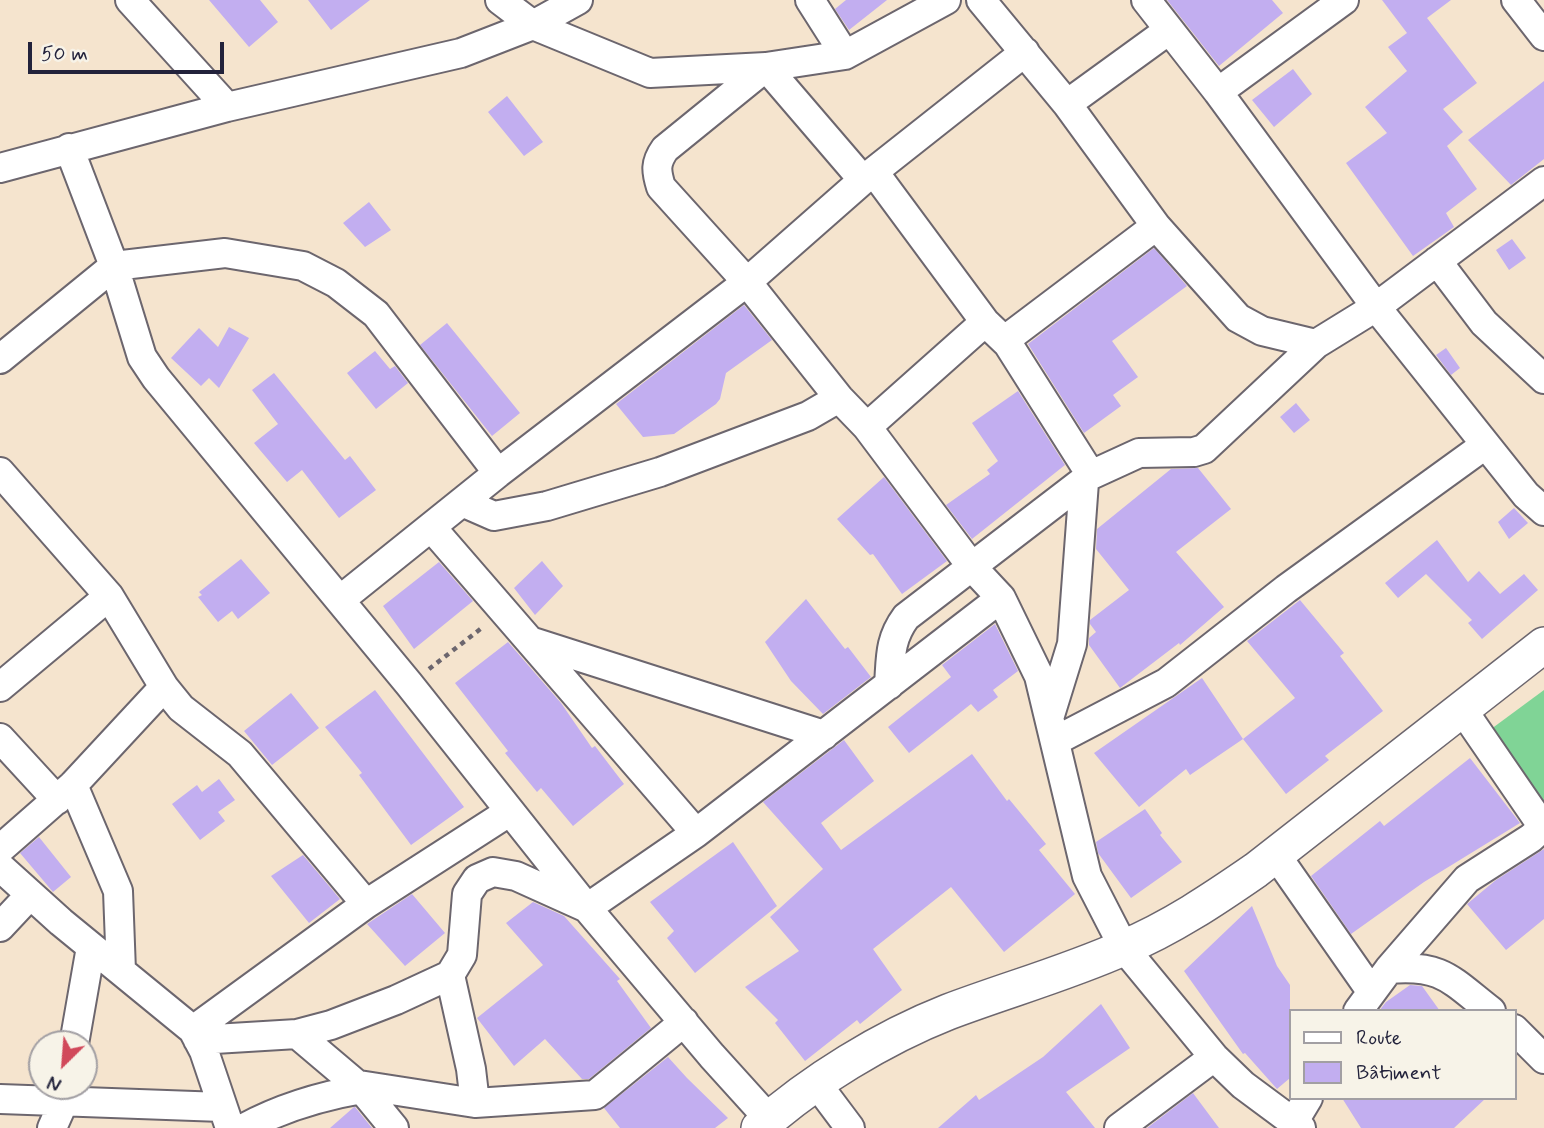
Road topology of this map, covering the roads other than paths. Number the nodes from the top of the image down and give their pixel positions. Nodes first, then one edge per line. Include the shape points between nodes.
1 (130, 0) edge
2 (500, 0) edge
3 (578, 0) edge
4 (810, 0) edge
5 (946, 0) edge
6 (981, 0) edge
7 (1146, 0) edge
8 (1344, 0) edge
9 (1516, 0) edge
10 (533, 25) junction
11 (1168, 30) junction
12 (1544, 36) edge
13 (1025, 52) junction
14 (845, 55) junction
15 (766, 66) junction
16 (1218, 92) junction
17 (1067, 104) junction
18 (227, 107) junction
19 (69, 149) junction
20 (0, 168) edge
21 (868, 176) junction
22 (1544, 181) edge
23 (1156, 226) junction
24 (1437, 261) junction
25 (114, 266) junction
26 (747, 282) junction
27 (1376, 307) junction
28 (985, 322) junction
29 (1007, 344) junction
30 (1316, 344) junction
31 (0, 359) edge
32 (1544, 379) edge
33 (839, 398) junction
34 (867, 427) junction
35 (1485, 445) junction
36 (0, 472) edge
37 (498, 473) junction
38 (1088, 478) junction
39 (462, 502) junction
40 (1544, 511) edge
41 (431, 527) junction
42 (972, 567) junction
43 (109, 596) junction
44 (1001, 598) junction
45 (340, 600) junction
46 (532, 641) junction
47 (1544, 645) edge
48 (889, 685) junction
49 (0, 687) edge
50 (164, 687) junction
51 (1462, 709) junction
52 (1052, 728) junction
53 (824, 735) junction
54 (0, 738) edge
55 (65, 793) junction
56 (509, 812) junction
57 (1544, 828) edge
58 (696, 833) junction
59 (0, 849) edge
60 (1276, 855) junction
61 (0, 866) edge
62 (29, 895) junction
63 (366, 904) junction
64 (587, 908) junction
65 (0, 927) edge
66 (91, 947) junction
67 (1124, 948) junction
68 (1389, 969) junction
69 (121, 971) junction
70 (450, 975) junction
71 (1364, 1001) edge
72 (1488, 1009) edge
73 (684, 1022) junction
74 (76, 1030) edge
75 (1516, 1031) edge
76 (297, 1034) junction
77 (196, 1035) junction
78 (1214, 1057) junction
79 (1544, 1059) edge
80 (817, 1084) junction
81 (360, 1087) junction
82 (28, 1097) edge
83 (0, 1099) edge
84 (98, 1099) edge
85 (63, 1100) edge
86 (1307, 1100) edge
87 (475, 1103) junction
88 (226, 1118) edge
89 (764, 1123) edge
90 (1297, 1126) edge
91 (52, 1128) edge
92 (244, 1128) edge
93 (394, 1128) edge
94 (850, 1128) edge
95 (1119, 1128) edge

1 - 18 street
2 - 10 street
3 - 10 street
4 - 14 street
5 - 14 street
6 - 13 street
7 - 11 street
8 - 16 street
9 - 12 street
10 - 15 street via 650,73
10 - 18 street via 461,53
11 - 16 street
11 - 17 street
13 - 17 street
13 - 21 street
14 - 15 street
15 - 21 street
15 - 26 street via 657,159 661,187
16 - 27 street
17 - 23 street
18 - 19 street
19 - 20 street
19 - 25 street
21 - 26 street
21 - 28 street
22 - 24 street
23 - 29 street via 1005,341
23 - 30 street via 1238,318 1262,331
24 - 27 street
24 - 32 street via 1484,323
25 - 31 street
25 - 37 street via 225,253 303,266 376,314
25 - 45 street via 142,357 156,379
26 - 33 street
26 - 37 street
27 - 30 street
27 - 35 street
28 - 29 street
28 - 34 street
29 - 38 street
30 - 38 street via 1204,449 1139,453
33 - 34 street
33 - 39 street via 808,416 660,472 547,506 494,516
34 - 42 street
35 - 40 street
35 - 52 street via 1286,589 1166,683 1106,712
36 - 43 street
37 - 39 street
38 - 42 street
38 - 52 street via 1072,644
39 - 41 street
41 - 45 street
41 - 46 street
42 - 44 street
42 - 48 street via 906,617 897,629
43 - 49 street
43 - 50 street
44 - 48 street
44 - 52 street via 1039,676
45 - 56 street
46 - 53 street
46 - 58 street
47 - 51 main road
48 - 53 street
50 - 55 street
50 - 63 street via 181,708 240,754
51 - 57 street
51 - 60 main road
52 - 67 street via 1087,876
53 - 58 street
54 - 55 street
55 - 59 street
55 - 69 street via 118,891
56 - 63 street
56 - 64 street
57 - 68 street via 1467,879
58 - 64 street
60 - 67 main road via 1210,902
60 - 71 street
61 - 62 street
62 - 65 street
62 - 66 street
63 - 77 street
64 - 70 street via 516,876 493,873 477,879 467,894 462,955
64 - 73 street
66 - 69 street
66 - 74 street
67 - 78 street
67 - 80 main road via 946,1013 853,1059
68 - 71 street
68 - 72 street via 1423,968 1447,976
69 - 77 street
70 - 76 street via 396,1000
70 - 87 street
73 - 87 street via 595,1095
73 - 89 street
75 - 79 street
76 - 77 street
76 - 81 street
77 - 88 street
78 - 90 street
78 - 95 street
80 - 89 main road
80 - 94 street
81 - 87 street
81 - 92 street via 293,1106
81 - 93 street
82 - 83 street
84 - 88 street
85 - 91 street
86 - 90 street

